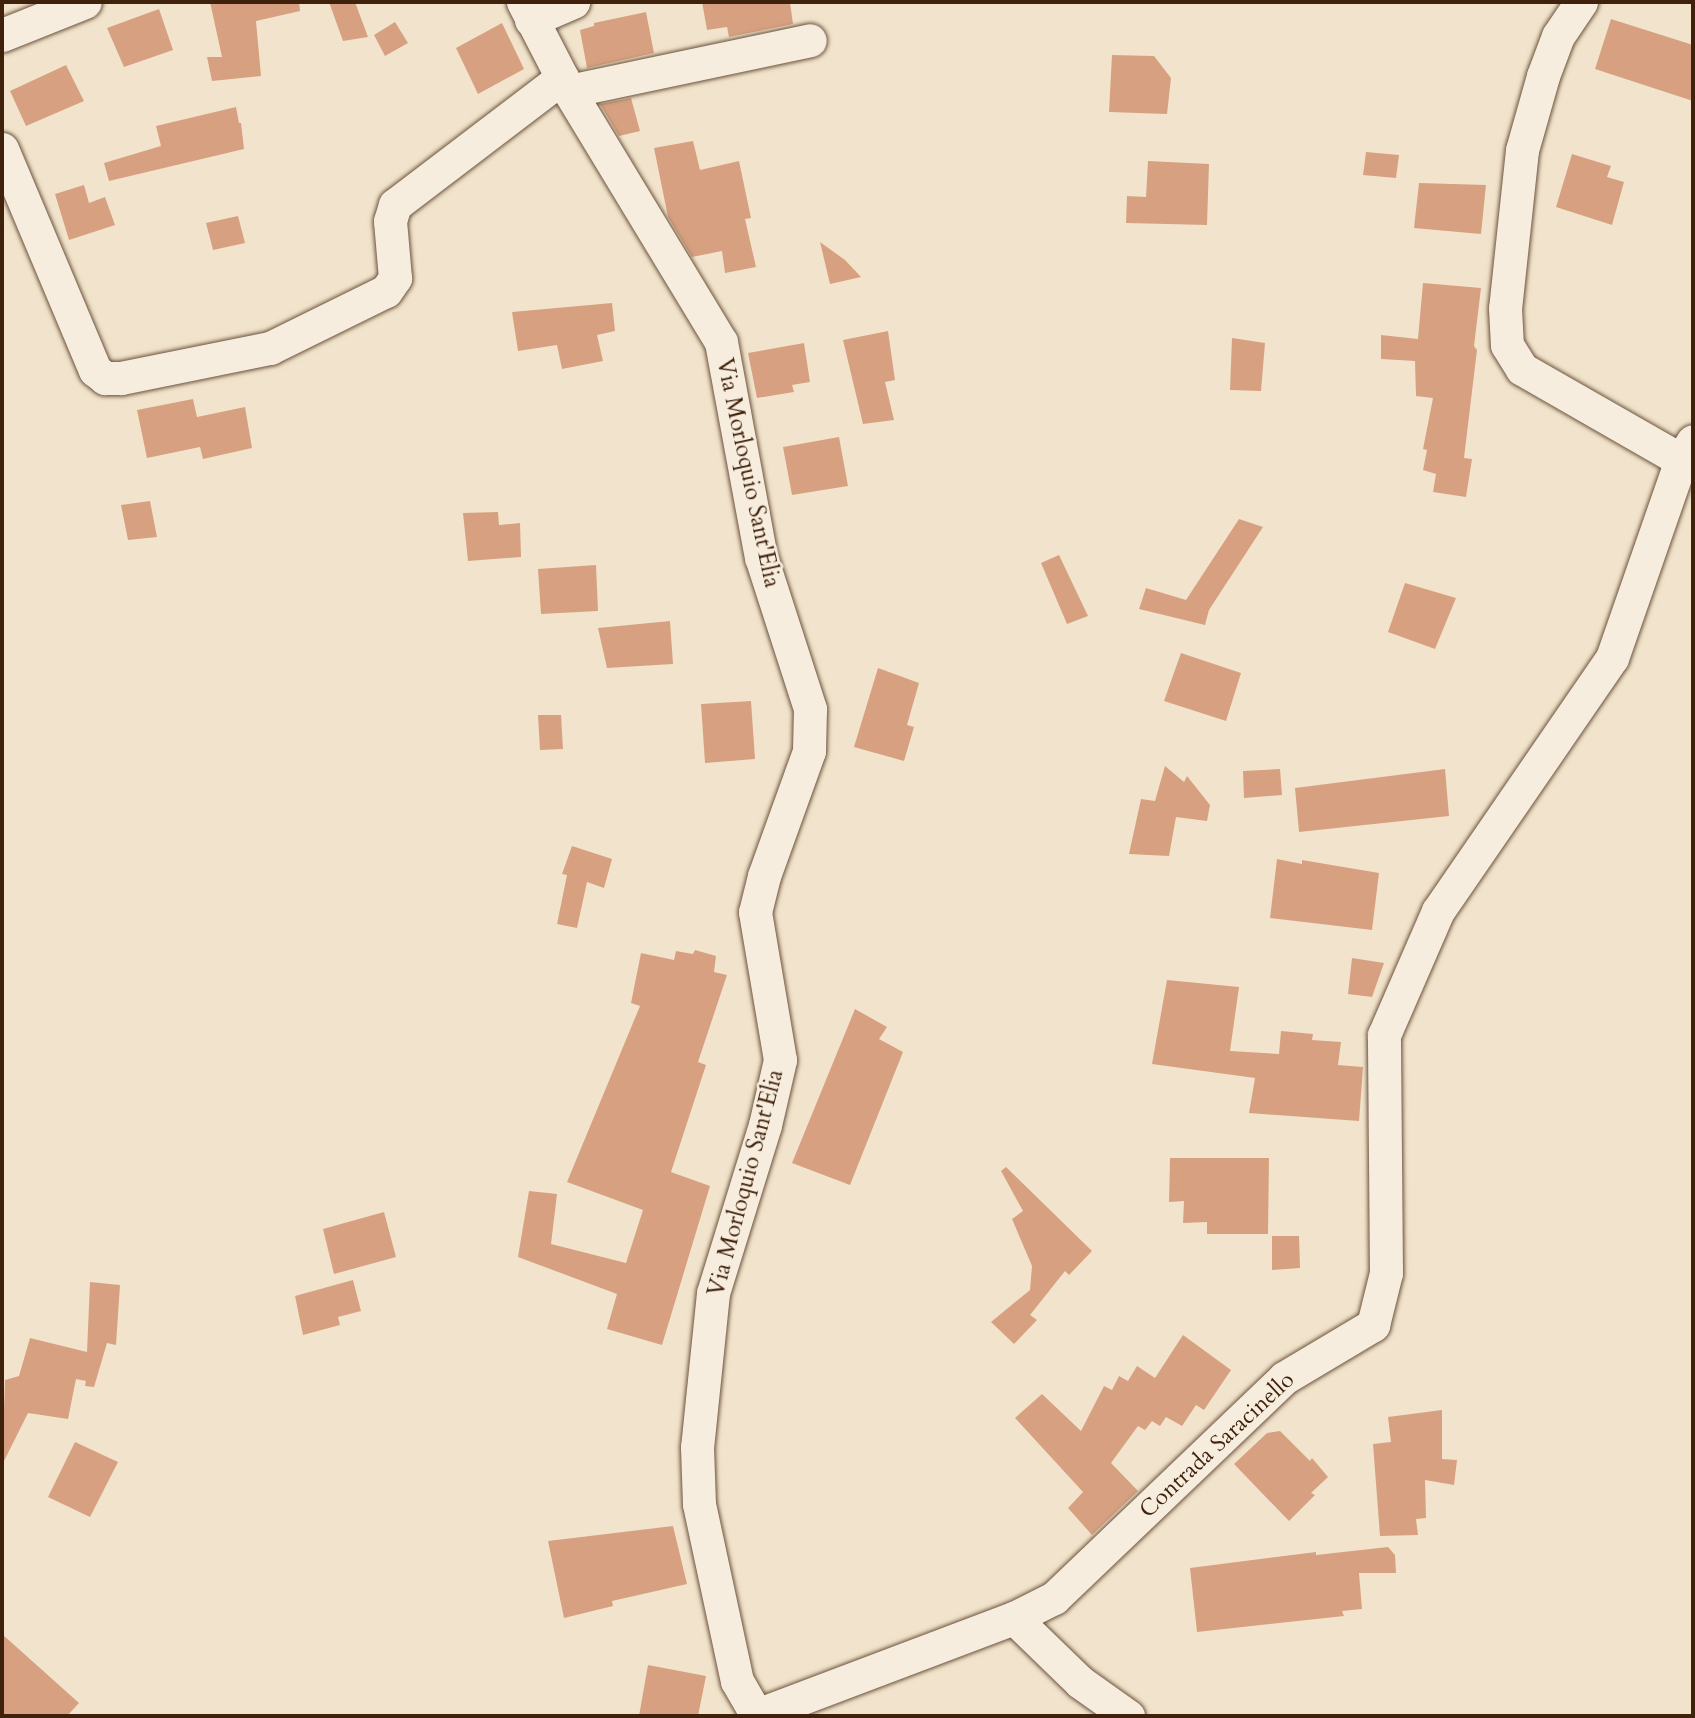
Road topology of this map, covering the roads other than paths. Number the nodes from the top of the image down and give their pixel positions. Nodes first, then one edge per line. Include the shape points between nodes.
1 (85, 2) edge
2 (573, 2) edge
3 (1581, 2) edge
4 (527, 11) edge
5 (2, 35) edge
6 (810, 40) dead end
7 (566, 85) junction
8 (2, 149) edge
9 (1687, 450) edge
10 (1014, 1618) junction
11 (757, 1716) edge
12 (1128, 1716) edge

1 - 5 street
2 - 4 street
3 - 9 street via 1558,36 1522,150 1505,308 1507,345 1522,369
4 - 7 street, Via Morloquio Sant'Elia
6 - 7 street
7 - 8 street via 395,205 390,221 395,278 386,291 270,348 121,378 105,378 95,370
7 - 11 street, Via Morloquio Sant'Elia via 721,342 761,557 810,709 809,751 755,912 780,1060 765,1125 713,1293 697,1447 699,1504 737,1681
9 - 10 street, Contrada Saracinello via 1612,657 1438,911 1384,1035 1386,1273 1373,1325 1284,1378 1054,1598
10 - 11 street, Contrada Saracinello
10 - 12 street via 1080,1682

